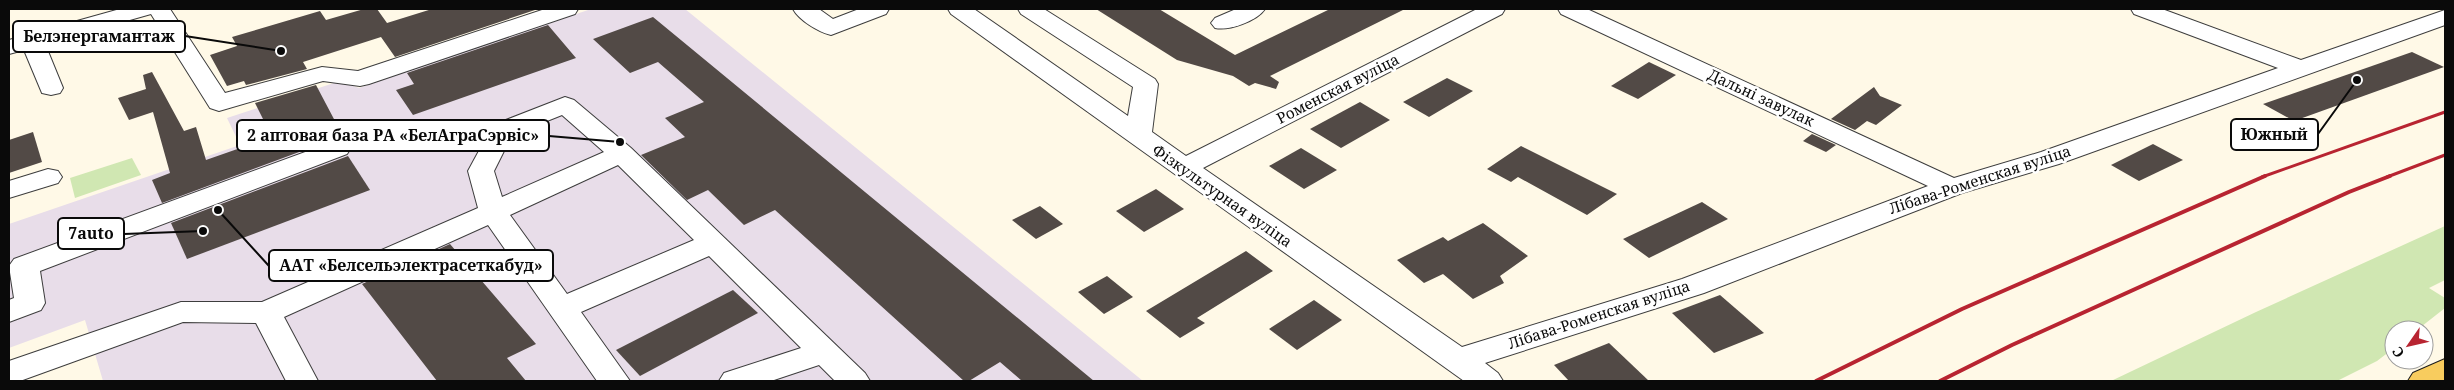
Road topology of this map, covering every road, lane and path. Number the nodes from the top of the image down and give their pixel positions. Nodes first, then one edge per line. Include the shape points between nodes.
1 (144, 9) edge
2 (159, 9) edge
3 (567, 9) edge
4 (804, 9) edge
5 (878, 9) edge
6 (1029, 9) edge
7 (1254, 9) edge
8 (1494, 9) edge
9 (1569, 9) edge
10 (2142, 9) edge
11 (968, 11) edge
12 (2445, 17) edge
13 (1223, 23) dead end
14 (32, 40) junction
15 (9, 47) edge
16 (2300, 68) junction
17 (51, 88) dead end
18 (1138, 137) junction
19 (338, 148) dead end
20 (622, 154) junction
21 (1182, 168) junction
22 (48, 177) dead end
23 (1952, 186) junction
24 (9, 190) edge
25 (493, 212) junction
26 (713, 243) junction
27 (562, 308) junction
28 (9, 312) edge
29 (266, 313) junction
30 (824, 352) junction
31 (1458, 360) junction
32 (2445, 370) edge
33 (9, 373) edge
34 (302, 381) edge
35 (614, 381) edge
36 (735, 381) edge
37 (854, 381) edge
38 (1487, 381) edge
39 (2424, 381) edge

1 - 14 street
2 - 3 street via 220,103 322,74 360,78
4 - 5 street via 831,28
6 - 18 street via 1146,84
7 - 13 street
8 - 21 street, Роменская вуліца
9 - 23 street, Дальні завулак
10 - 16 street
11 - 18 street, Фізкультурная вуліца
12 - 16 street, Лібава-Роменская вуліца
14 - 15 street
14 - 17 street
16 - 23 street, Лібава-Роменская вуліца via 2050,158
18 - 21 street, Фізкультурная вуліца
19 - 28 street via 24,266 30,303
20 - 25 street
20 - 25 street via 565,105 502,130 482,171
20 - 26 street
21 - 31 street, Фізкультурная вуліца
22 - 24 street
23 - 31 street, Лібава-Роменская вуліца via 1693,286
25 - 27 street
25 - 29 street
26 - 27 street
26 - 30 street
27 - 35 street
29 - 33 street via 181,312
29 - 34 street
30 - 36 street
30 - 37 street
31 - 38 street, Фізкультурная вуліца
32 - 39 main road

